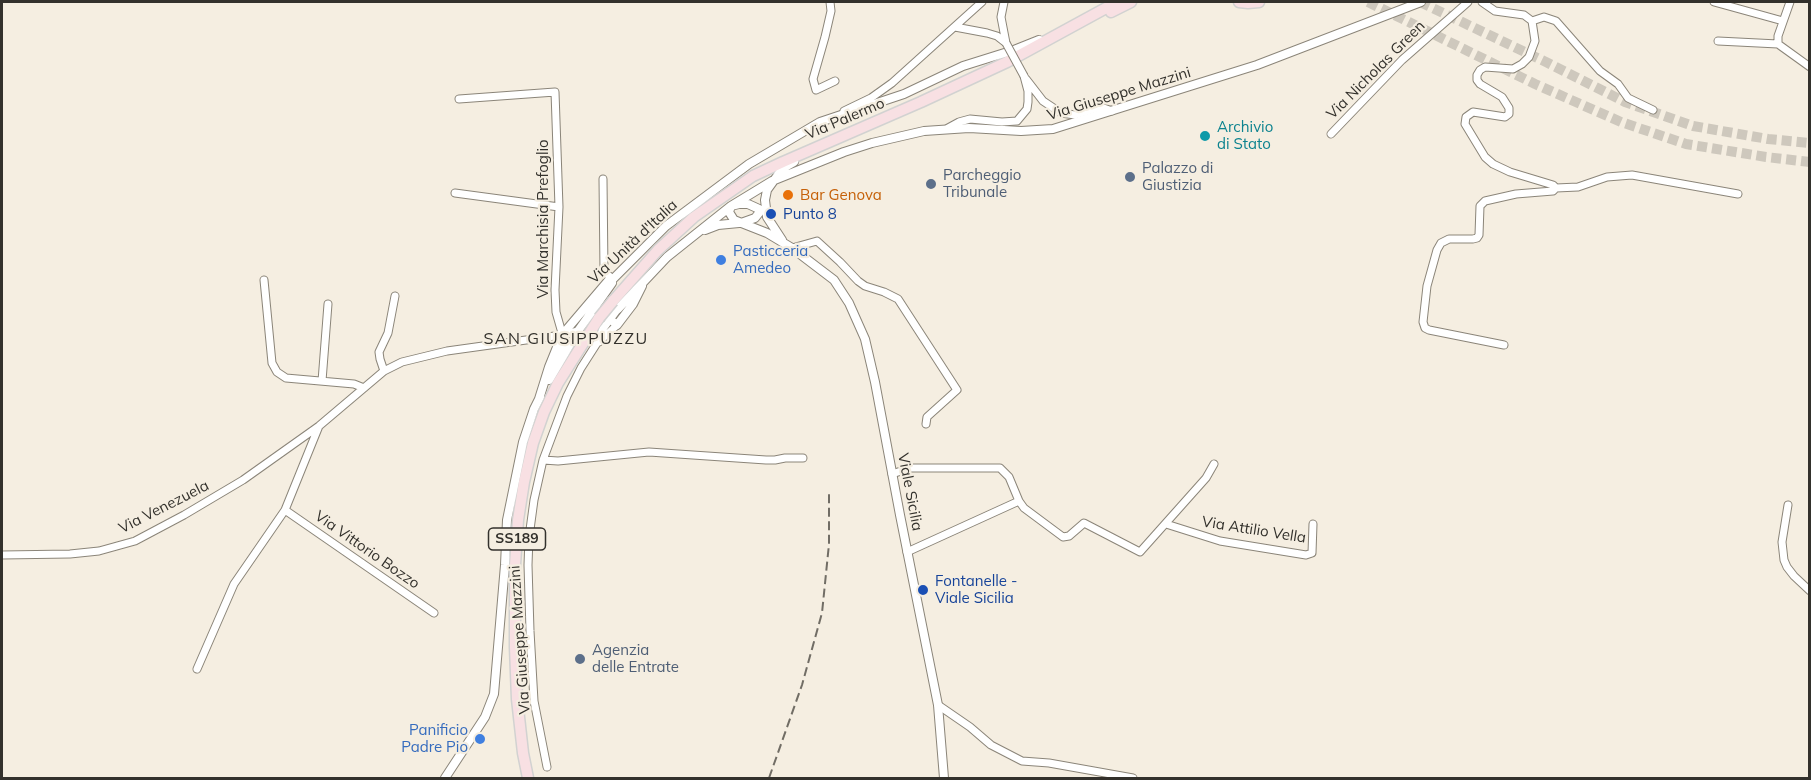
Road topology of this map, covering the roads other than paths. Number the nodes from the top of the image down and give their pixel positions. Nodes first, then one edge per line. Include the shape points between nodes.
1 (830, 2) edge
2 (982, 2) edge
3 (1004, 2) edge
4 (1105, 2) edge
5 (1117, 2) edge
6 (1131, 2) edge
7 (1239, 2) edge
8 (1259, 2) edge
9 (1421, 2) edge
10 (1468, 2) edge
11 (1482, 2) edge
12 (1714, 2) edge
13 (1790, 2) edge
14 (1532, 21) junction
15 (1783, 21) junction
16 (1073, 25) junction
17 (955, 27) junction
18 (1719, 41) dead end
19 (1006, 43) junction
20 (1778, 44) junction
21 (1809, 67) edge
22 (1024, 76) junction
23 (835, 81) dead end
24 (459, 99) dead end
25 (921, 102) junction
26 (1653, 110) dead end
27 (1112, 111) junction
28 (820, 122) junction
29 (860, 129) junction
30 (948, 129) junction
31 (1331, 134) dead end
32 (603, 179) dead end
33 (772, 181) junction
34 (1556, 188) junction
35 (767, 190) junction
36 (455, 194) dead end
37 (1738, 194) dead end
38 (730, 206) junction
39 (559, 207) junction
40 (759, 210) junction
41 (767, 217) junction
42 (741, 223) junction
43 (693, 236) junction
44 (784, 243) junction
45 (792, 248) junction
46 (614, 279) junction
47 (264, 280) dead end
48 (644, 282) junction
49 (395, 296) dead end
50 (608, 300) junction
51 (328, 304) dead end
52 (626, 315) junction
53 (605, 317) junction
54 (558, 320) junction
55 (574, 320) junction
56 (578, 331) junction
57 (562, 335) junction
58 (1503, 345) dead end
59 (555, 369) junction
60 (384, 371) junction
61 (322, 381) junction
62 (364, 388) junction
63 (539, 399) junction
64 (926, 424) dead end
65 (320, 426) junction
66 (803, 458) dead end
67 (543, 460) junction
68 (1214, 464) dead end
69 (892, 474) junction
70 (1019, 501) junction
71 (1788, 505) dead end
72 (285, 510) junction
73 (1166, 524) junction
74 (1313, 524) dead end
75 (907, 552) junction
76 (2, 555) edge
77 (1809, 591) edge
78 (434, 613) dead end
79 (197, 669) dead end
80 (938, 705) junction
81 (547, 767) dead end
82 (444, 778) edge
83 (528, 778) edge
84 (944, 778) edge
85 (1132, 778) edge

1 - 23 street via 813,79 816,90
2 - 17 street
3 - 19 street via 1001,16
4 - 16 main road
5 - 16 main road, Via Palermo
6 - 25 main road via 960,90
7 - 8 main road
9 - 27 street, Via Giuseppe Mazzini via 1257,65
10 - 31 street, Via Nicholas Green via 1402,60
11 - 14 street via 1495,11 1524,15
12 - 15 street
13 - 15 street
14 - 26 street via 1544,17 1556,21 1628,98
14 - 34 street via 1534,44 1522,64 1513,69 1485,67 1477,75 1480,84 1502,97 1509,114 1505,117 1473,112 1466,117 1465,124 1493,164
15 - 20 street
16 - 25 main road, Via Palermo via 1007,62
16 - 28 street, Via Unità d'Italia via 963,66 904,94
17 - 19 street via 997,36
17 - 28 street via 872,98
18 - 20 street
19 - 22 street, bridge
20 - 21 street
22 - 27 street via 1043,101 1061,113 1075,114 1101,107
22 - 30 street via 1027,110 1017,121 970,119
24 - 39 street, Via Marchisia Prefoglio via 555,92
25 - 29 main road, Via Palermo
27 - 30 street, Via Giuseppe Mazzini via 1046,130
28 - 46 street, Via Unità d'Italia via 749,164 666,226
29 - 33 street via 787,166
29 - 50 main road, Via Palermo via 753,176 727,193 658,250
30 - 33 street, Via Giuseppe Mazzini via 872,143
32 - 46 street via 604,272
33 - 35 street
33 - 38 street, Via Giuseppe Mazzini
34 - 37 street via 1632,175
34 - 58 street via 1485,201 1480,206 1477,238 1444,240 1438,246 1427,286 1424,326
35 - 40 street
35 - 41 street
36 - 39 street
38 - 40 street via 748,204
38 - 42 street via 730,216
38 - 43 street, Via Giuseppe Mazzini
39 - 54 street, Via Marchisia Prefoglio via 555,290
40 - 41 street
40 - 42 street via 755,218
41 - 44 street
42 - 43 street, Via Giuseppe Mazzini via 718,225
42 - 44 street, Viale Sicilia
43 - 48 street, Via Giuseppe Mazzini
44 - 45 street, Viale Sicilia
45 - 64 street via 817,241 858,281 898,299 957,390 927,417
45 - 69 street, Viale Sicilia via 834,280 861,328 870,354
46 - 50 street, Via Unità d'Italia via 608,281
47 - 61 street via 273,368 286,378
48 - 50 street, Via Giuseppe Mazzini via 630,294
48 - 52 street, Via Giuseppe Mazzini
49 - 60 street via 388,333 379,352
50 - 52 street
50 - 53 main road, Via Palermo, bridge
50 - 55 street, Via Unità d'Italia
51 - 61 street
52 - 53 street, Via Giuseppe Mazzini
53 - 56 street, Via Unità d'Italia
53 - 67 street, Via Giuseppe Mazzini via 609,334 597,343 581,368
53 - 83 main road, SS189 via 558,383 544,412 524,482 515,565 515,647 517,699
54 - 55 street
54 - 57 street, Via Marchisia Prefoglio
55 - 57 street, Via Unità d'Italia
56 - 57 street, Via Venezuela
56 - 59 street, Via Unità d'Italia
57 - 59 street
57 - 60 street, Via Venezuela via 447,351 402,362
57 - 63 street, Via Unità d'Italia
59 - 63 street, Via Unità d'Italia
60 - 62 street, Via Venezuela
61 - 62 street
62 - 65 street, Via Venezuela
63 - 82 street, Via Unità d'Italia via 523,442 507,520 494,694 485,717
65 - 72 street, Via Venezuela
65 - 76 street, Via Venezuela via 243,480 135,541 70,554
66 - 67 street via 766,460 649,452
67 - 81 street, Via Giuseppe Mazzini via 529,537 528,573 534,701
68 - 73 street, Via Attilio Vella
69 - 70 street, Via Attilio Vella via 910,468 1000,468 1009,477
69 - 75 street, Viale Sicilia
70 - 73 street, Via Attilio Vella via 1063,537 1084,523 1140,552
70 - 75 street
71 - 77 street via 1782,542 1784,560
72 - 78 street, Via Vittorio Bozzo
72 - 79 street, Via Venezuela via 234,584
73 - 74 street, Via Attilio Vella via 1220,542 1306,555 1312,553
75 - 80 street, Viale Sicilia
80 - 84 street, Viale Sicilia
80 - 85 street via 991,745 1022,761

